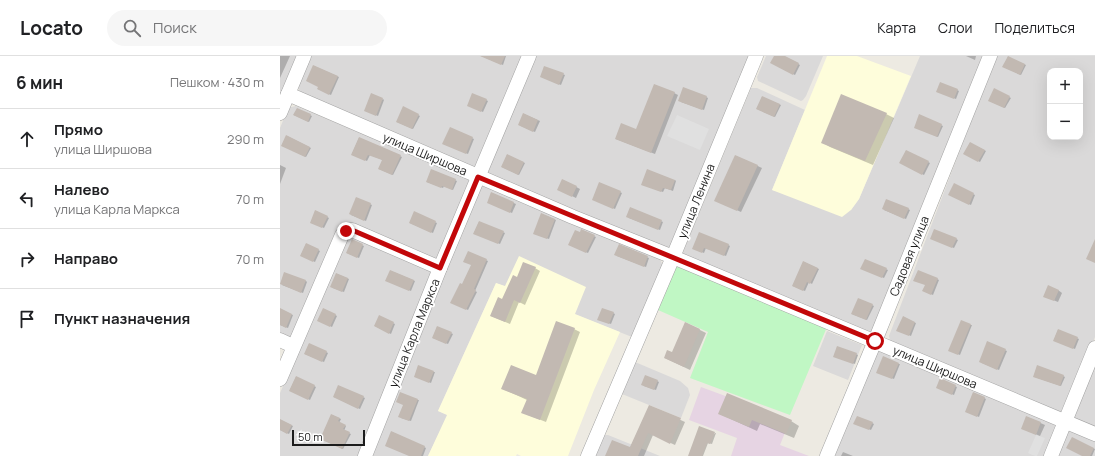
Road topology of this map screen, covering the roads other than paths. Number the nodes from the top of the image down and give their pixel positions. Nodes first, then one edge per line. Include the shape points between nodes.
1 (304, 56) edge
2 (529, 56) edge
3 (756, 56) edge
4 (990, 56) edge
5 (288, 94) junction
6 (280, 113) edge
7 (478, 177) junction
8 (673, 257) junction
9 (440, 268) junction
10 (280, 340) edge
11 (875, 341) junction
12 (293, 346) junction
13 (1095, 348) edge
14 (280, 379) edge
15 (1065, 422) junction
16 (1095, 434) edge
17 (365, 456) edge
18 (588, 456) edge
19 (827, 456) edge
20 (1051, 456) edge

1 - 5 street
2 - 7 street, улица Карла Маркса
3 - 8 street, улица Ленина
4 - 11 street, Садовая улица
5 - 6 street
5 - 7 street, улица Ширшова
7 - 8 street, улица Ширшова
7 - 9 street, улица Карла Маркса
8 - 11 street, улица Ширшова
8 - 18 street, улица Ленина
9 - 12 street via 352,230 346,231
9 - 17 street, улица Карла Маркса
10 - 12 street
11 - 15 street, улица Ширшова
11 - 19 street, Садовая улица
12 - 14 street
13 - 15 street
15 - 16 street, улица Ширшова
15 - 20 street

